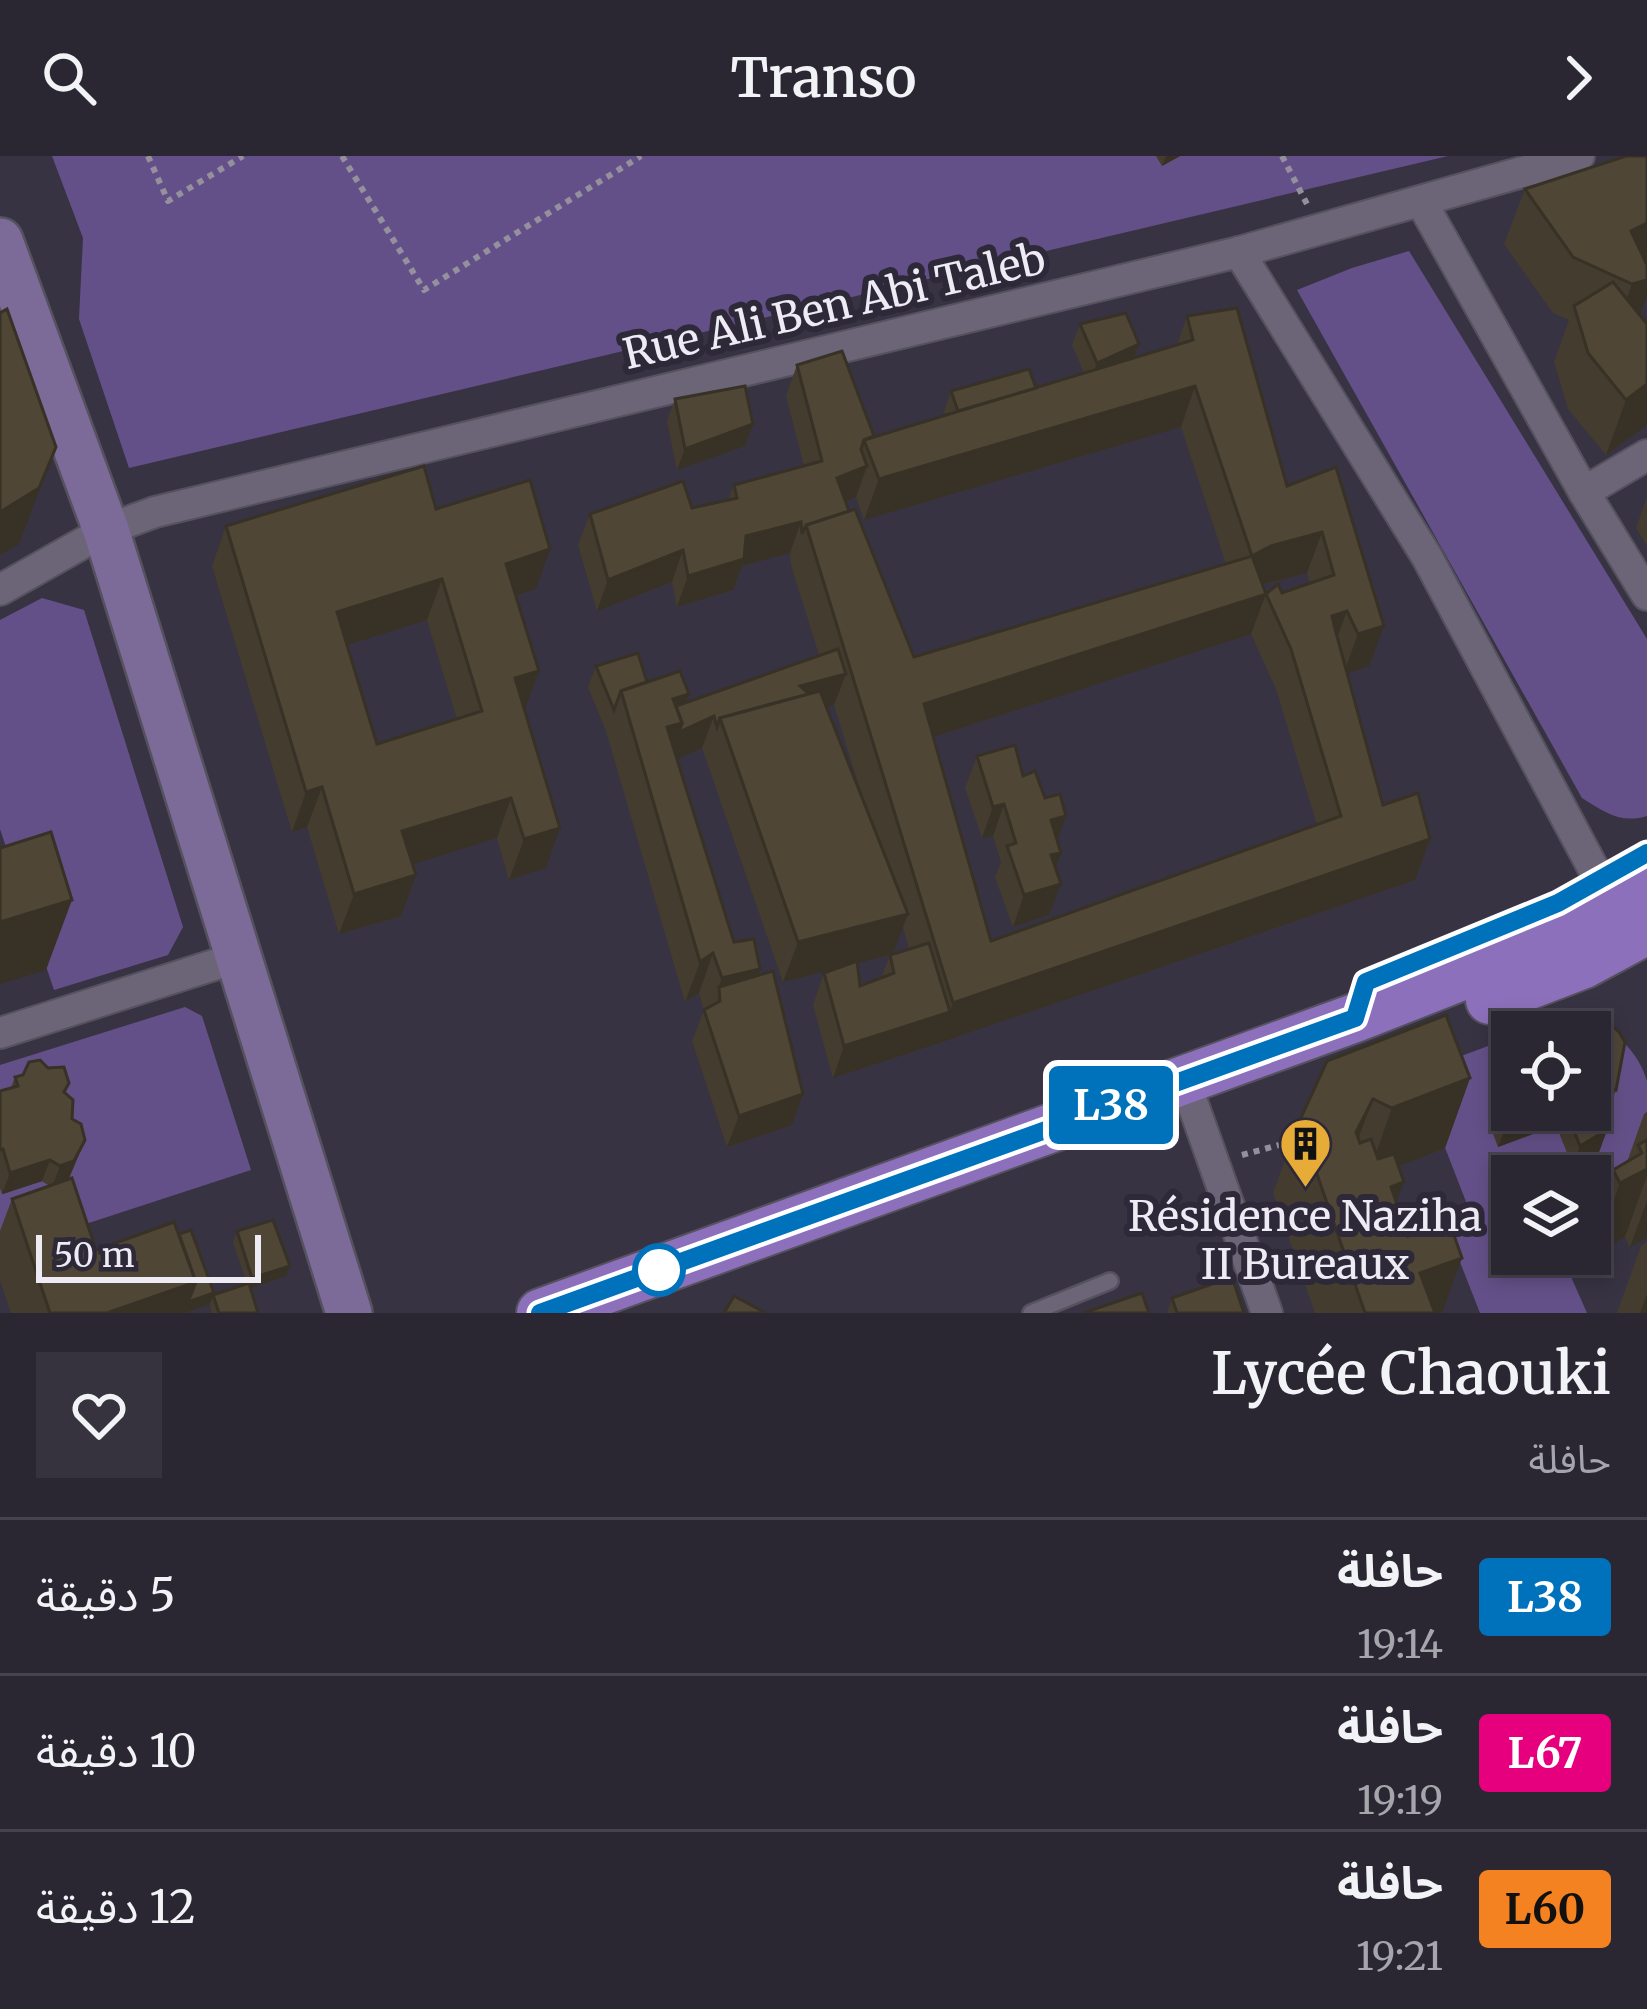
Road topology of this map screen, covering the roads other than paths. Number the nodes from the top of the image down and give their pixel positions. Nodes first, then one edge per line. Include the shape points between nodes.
1 (1579, 156) edge
2 (1422, 203) junction
3 (0, 242) edge
4 (1239, 252) junction
5 (1647, 455) edge
6 (1584, 492) junction
7 (106, 530) junction
8 (0, 590) edge
9 (1647, 595) edge
10 (1647, 853) edge
11 (1600, 881) junction
12 (1644, 928) edge
13 (239, 957) junction
14 (1355, 1018) junction
15 (0, 1033) edge
16 (1184, 1079) junction
17 (1110, 1281) dead end
18 (349, 1313) edge
19 (541, 1313) edge
20 (1031, 1313) edge
21 (1267, 1313) edge

1 - 2 street, Rue Ali Ben Abi Taleb
2 - 4 street, Rue Ali Ben Abi Taleb
2 - 6 street
3 - 7 main road
4 - 7 street, Rue Ali Ben Abi Taleb
4 - 11 street via 1427,557
5 - 6 street
6 - 9 street
7 - 8 street, Rue Ali Ben Abi Taleb
7 - 13 main road
10 - 11 main road
11 - 14 main road via 1366,982
12 - 14 main road via 1571,933
13 - 15 street
13 - 18 main road
14 - 16 main road
16 - 19 main road
16 - 21 street
17 - 20 lane

